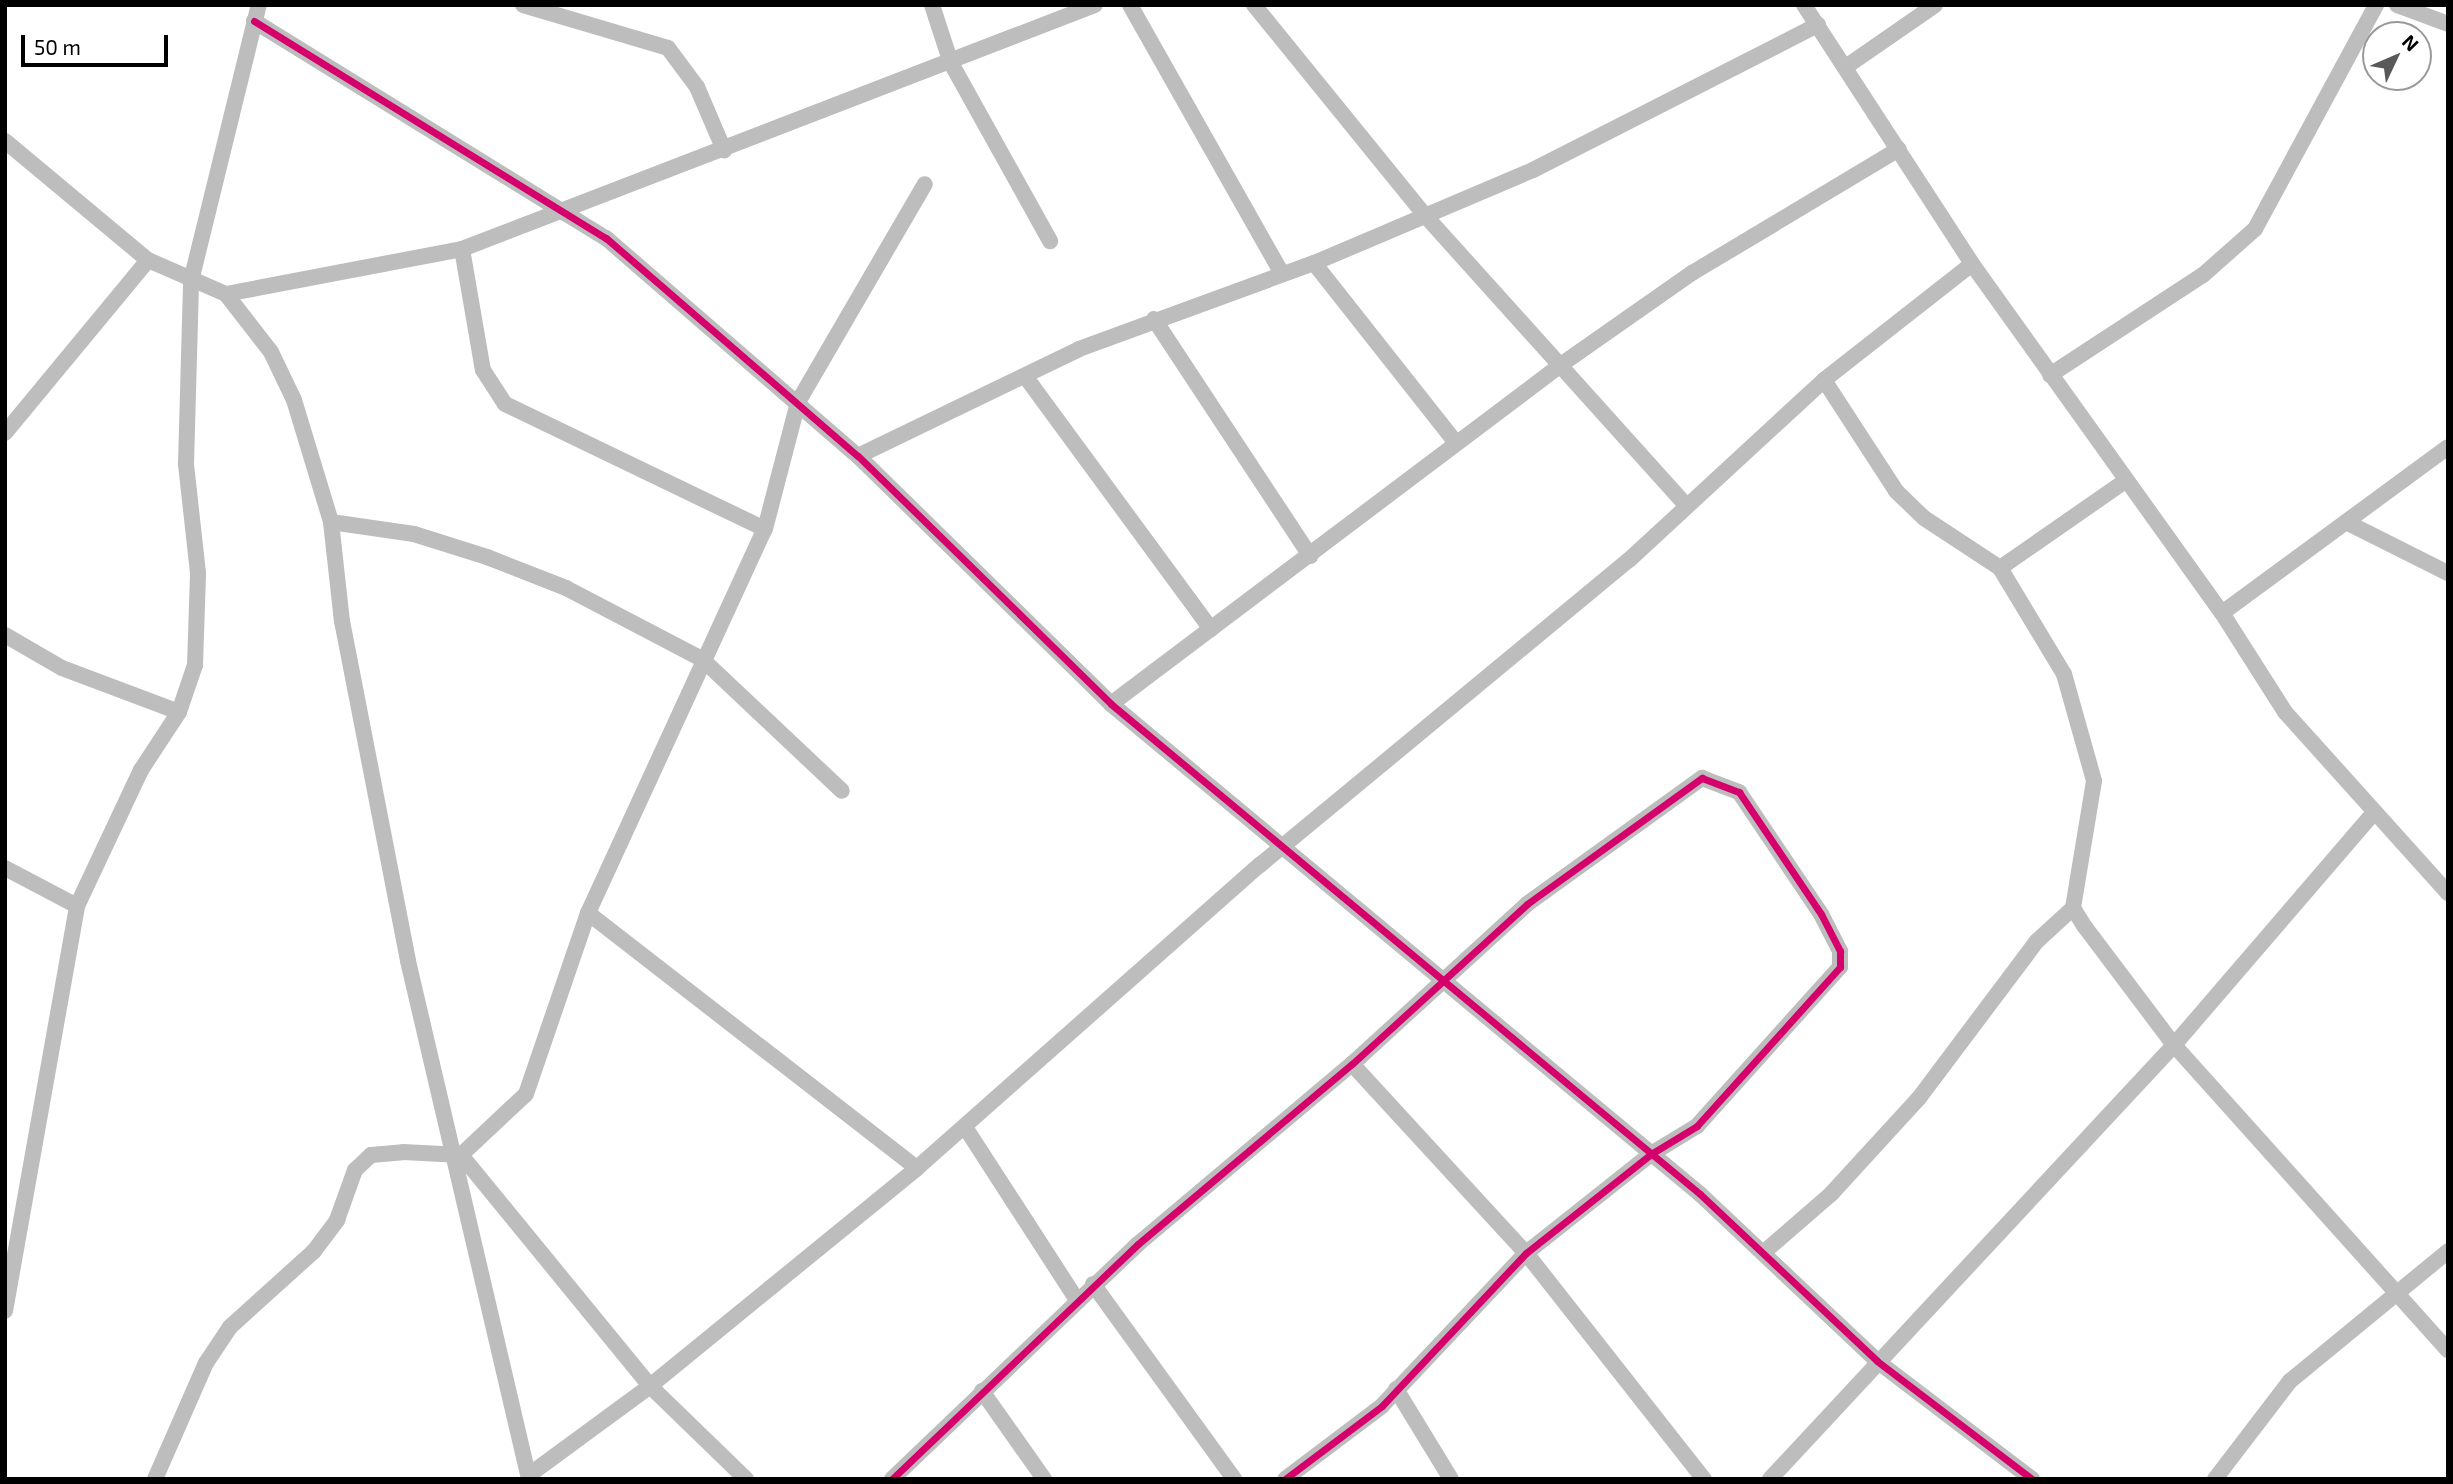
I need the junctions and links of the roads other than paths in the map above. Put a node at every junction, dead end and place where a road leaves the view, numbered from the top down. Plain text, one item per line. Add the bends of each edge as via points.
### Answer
1 (523, 5) edge
2 (932, 5) edge
3 (1095, 5) edge
4 (1130, 5) edge
5 (1254, 5) edge
6 (1804, 5) edge
7 (1936, 5) edge
8 (2376, 5) edge
9 (2398, 5) edge
10 (257, 13) edge
11 (1818, 24) junction
12 (2448, 24) edge
13 (951, 63) junction
14 (1847, 66) junction
15 (5, 141) edge
16 (1899, 149) junction
17 (724, 150) junction
18 (925, 184) dead end
19 (1422, 212) junction
20 (563, 214) junction
21 (1050, 241) dead end
22 (462, 249) junction
23 (148, 260) junction
24 (1314, 263) junction
25 (1972, 264) junction
26 (1281, 272) junction
27 (191, 281) junction
28 (226, 294) junction
29 (1154, 319) junction
30 (1562, 364) junction
31 (2050, 375) junction
32 (1025, 376) junction
33 (1824, 380) junction
34 (798, 402) junction
35 (6, 429) edge
36 (1456, 443) junction
37 (2448, 447) edge
38 (858, 457) junction
39 (2125, 481) junction
40 (1686, 505) junction
41 (331, 522) junction
42 (2346, 522) junction
43 (765, 529) junction
44 (1310, 556) junction
45 (2000, 568) junction
46 (2448, 573) edge
47 (2222, 613) junction
48 (1211, 629) junction
49 (5, 635) edge
50 (702, 659) junction
51 (1111, 704) junction
52 (178, 712) junction
53 (842, 791) dead end
54 (2373, 814) junction
55 (1282, 850) junction
56 (5, 868) edge
57 (2448, 893) edge
58 (77, 906) junction
59 (2073, 908) junction
60 (588, 913) junction
61 (1442, 982) junction
62 (2174, 1045) junction
63 (1352, 1064) junction
64 (965, 1127) junction
65 (455, 1154) junction
66 (1651, 1154) junction
67 (917, 1168) junction
68 (2448, 1251) edge
69 (1526, 1253) junction
70 (1763, 1253) junction
71 (1093, 1284) junction
72 (2393, 1292) junction
73 (1077, 1300) junction
74 (5, 1311) edge
75 (2448, 1349) edge
76 (1877, 1361) junction
77 (650, 1386) junction
78 (1395, 1389) junction
79 (982, 1391) junction
80 (529, 1477) edge
81 (155, 1479) edge
82 (746, 1479) edge
83 (892, 1479) edge
84 (1044, 1479) edge
85 (1234, 1479) edge
86 (1285, 1479) edge
87 (1451, 1479) edge
88 (1704, 1479) edge
89 (1770, 1479) edge
90 (2032, 1479) edge
91 (2216, 1479) edge

1 - 17 street via 668,48 685,65
2 - 13 street
3 - 13 street
4 - 26 street
5 - 19 street
6 - 11 street
7 - 14 street
8 - 31 street via 2255,229 2203,275
9 - 12 street
10 - 20 street
10 - 27 street
11 - 14 street
11 - 19 street via 1533,170
13 - 17 street
13 - 21 street
14 - 16 street
15 - 23 street
16 - 25 street
16 - 30 street via 1692,273
17 - 20 street
18 - 34 street
19 - 24 street
19 - 30 street
20 - 22 street
20 - 34 street via 606,238
22 - 28 street
22 - 43 street via 484,370 505,404
23 - 27 street
23 - 35 street
24 - 26 street
24 - 36 street
25 - 31 street
25 - 33 street
26 - 29 street
27 - 28 street
27 - 52 street via 186,464 198,620 195,665
28 - 41 street via 271,352 294,400
29 - 32 street
29 - 44 street
30 - 36 street
30 - 40 street
31 - 39 street
32 - 38 street
32 - 48 street
33 - 40 street
33 - 45 street via 1896,491 1924,518
34 - 38 street
34 - 43 street
36 - 44 street
37 - 42 street
38 - 51 street
39 - 45 street
39 - 47 street
40 - 55 street
41 - 50 street via 414,534 487,557 565,588
41 - 65 street via 342,621
42 - 46 street
42 - 47 street
43 - 50 street
44 - 48 street
45 - 59 street via 2064,674 2082,723 2094,781
47 - 54 street via 2285,712
48 - 51 street
49 - 52 street via 62,668
50 - 53 street
50 - 60 street
51 - 55 street
52 - 58 street via 141,770
54 - 57 street
54 - 62 street
55 - 61 street
55 - 64 street
56 - 58 street
58 - 74 street
59 - 62 street
59 - 70 street via 2037,941 1919,1098 1831,1194
60 - 65 street via 526,1094
60 - 67 street
61 - 63 street
61 - 66 street
61 - 66 street via 1527,904 1702,778 1740,792 1821,914 1840,951 1840,967 1722,1102
62 - 72 street
62 - 76 street
63 - 69 street
63 - 71 street
64 - 67 street
64 - 73 street
65 - 77 street
65 - 80 street
65 - 81 street via 371,1155 355,1170 337,1220 313,1251 230,1327 206,1363
66 - 69 street
66 - 70 street
67 - 77 street
68 - 72 street
69 - 78 street
69 - 88 street
70 - 76 street
71 - 73 street
71 - 85 street
72 - 75 street
72 - 91 street via 2290,1381
73 - 79 street
76 - 89 street
76 - 90 street
77 - 80 street
77 - 82 street
78 - 86 street
78 - 87 street
79 - 83 street
79 - 84 street

